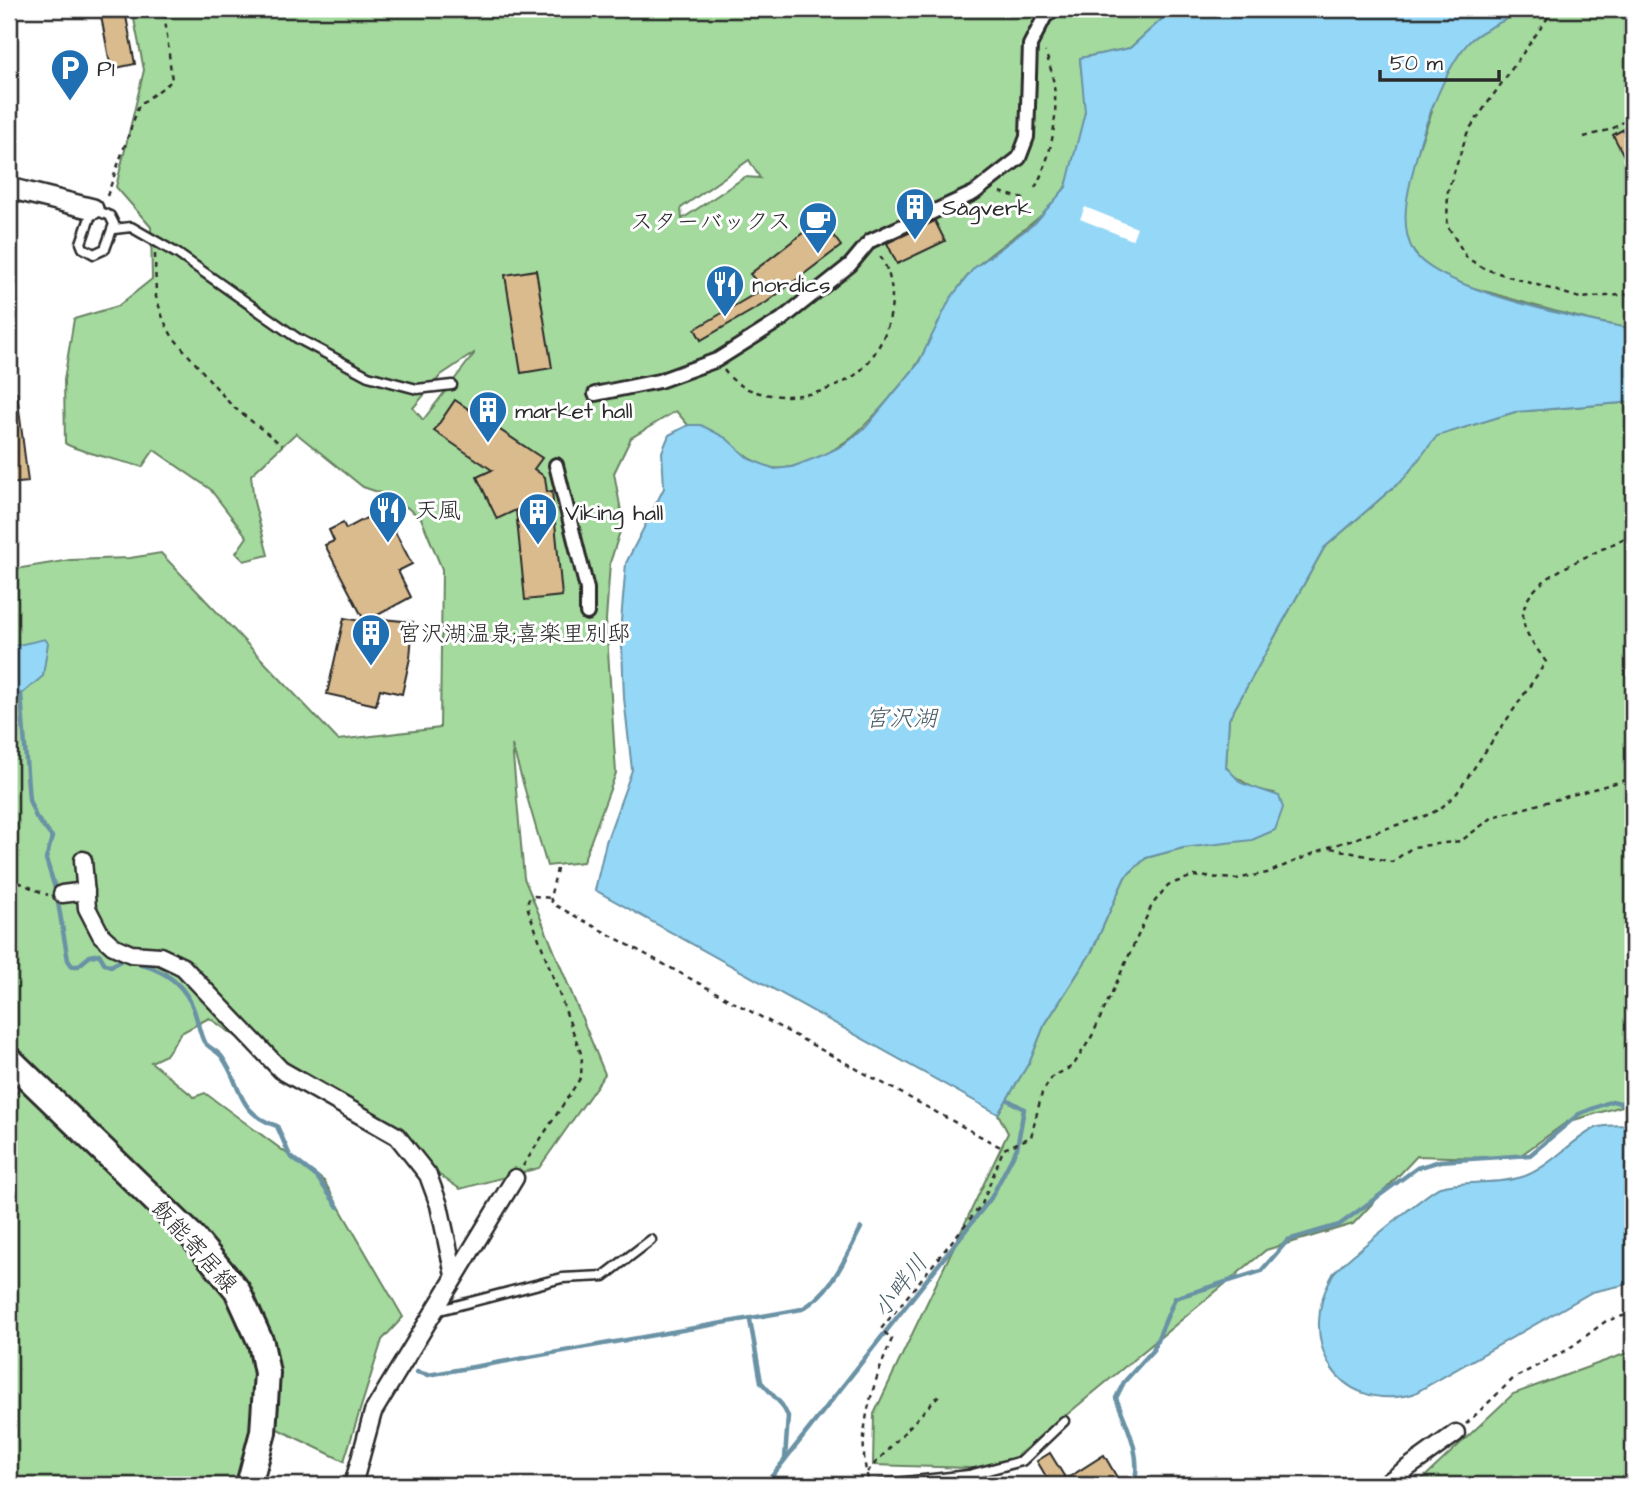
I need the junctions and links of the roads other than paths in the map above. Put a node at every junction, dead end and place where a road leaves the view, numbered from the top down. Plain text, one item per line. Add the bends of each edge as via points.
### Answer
1 (1056, 9) edge
2 (9, 188) edge
3 (97, 211) junction
4 (114, 229) junction
5 (452, 385) dead end
6 (595, 394) dead end
7 (556, 465) dead end
8 (587, 613) dead end
9 (83, 860) dead end
10 (86, 891) junction
11 (62, 894) road end
12 (9, 1059) edge
13 (515, 1178) road end
14 (651, 1240) dead end
15 (454, 1275) junction
16 (431, 1313) junction
17 (1064, 1421) dead end
18 (1456, 1433) road end
19 (249, 1485) edge
20 (353, 1485) edge
21 (878, 1485) edge
22 (1384, 1485) edge

1 - 6 street via 1036,30 1030,45 1027,137 1019,158 984,187 870,241 850,265 801,304 717,360 659,382
2 - 3 street
3 - 4 lane via 113,219
3 - 4 lane via 81,243 83,248 99,253
4 - 5 lane via 131,227 154,240 297,338 368,376 417,389
7 - 8 street via 587,589
9 - 10 street
10 - 11 street
10 - 15 street via 93,923 113,946 131,954 160,956 183,967 281,1070 397,1136 428,1175
12 - 19 main road, 飯能寄居線 via 192,1236 237,1290 261,1343 267,1373 263,1432
13 - 15 street
14 - 16 lane via 604,1276 562,1278
15 - 16 street
16 - 20 street via 373,1412
17 - 21 lane via 1022,1461 969,1475
18 - 22 street

